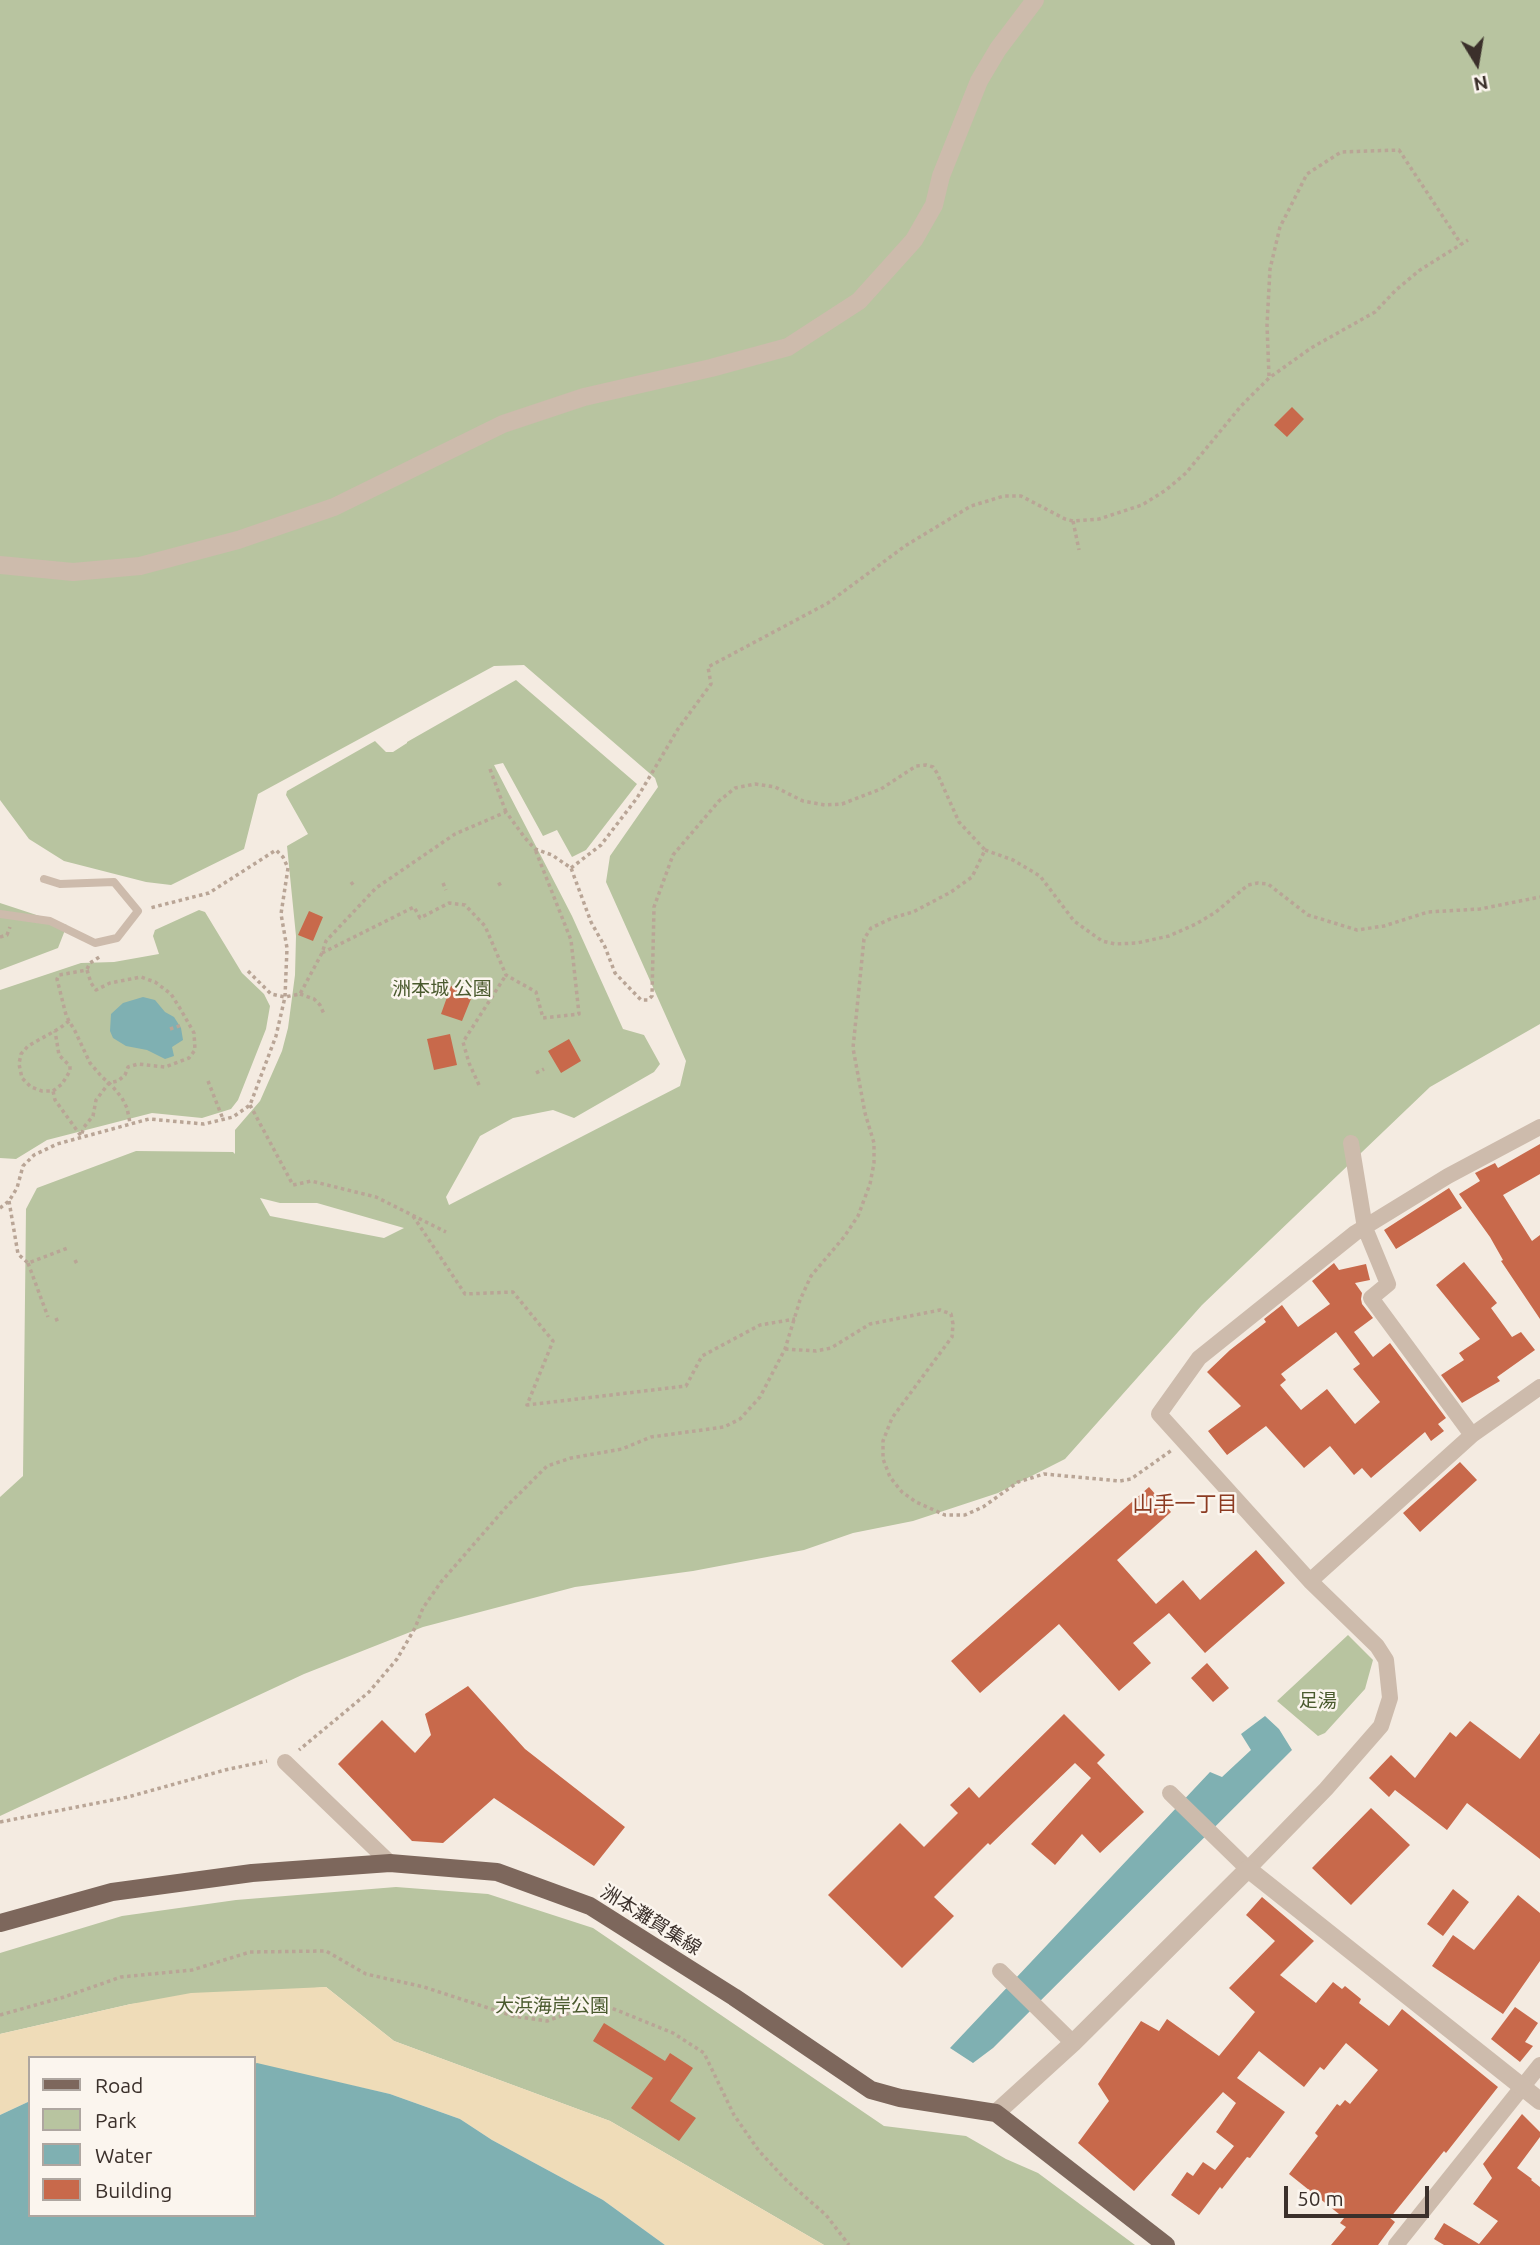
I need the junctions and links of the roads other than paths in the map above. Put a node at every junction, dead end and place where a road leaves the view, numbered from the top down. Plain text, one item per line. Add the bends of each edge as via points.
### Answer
1 (1035, 0) edge
2 (0, 565) edge
3 (44, 879) dead end
4 (0, 914) edge
5 (1540, 1127) edge
6 (1351, 1143) dead end
7 (1365, 1228) junction
8 (1540, 1387) edge
9 (1472, 1435) junction
10 (1310, 1581) junction
11 (285, 1762) road end
12 (1170, 1793) dead end
13 (390, 1863) junction
14 (1248, 1868) junction
15 (0, 1923) edge
16 (1000, 1971) dead end
17 (1073, 2043) junction
18 (1540, 2065) edge
19 (1522, 2087) junction
20 (1540, 2101) edge
21 (996, 2113) junction
22 (1166, 2245) edge
23 (1396, 2245) edge

1 - 2 street via 979,81 934,205 914,240 859,301 788,347 584,397 503,424 334,507 238,540 140,566 73,572
3 - 4 lane via 60,884 114,882 138,911 117,938 95,943 50,921
5 - 7 street via 1448,1176
6 - 7 street
7 - 9 street via 1388,1284 1371,1298
7 - 10 street via 1199,1358 1159,1414
8 - 9 street
9 - 10 street
10 - 14 street via 1377,1646 1386,1660 1390,1698 1381,1726
11 - 13 street
12 - 14 street
13 - 15 main road, 洲本灘賀集線 via 252,1873 112,1892
13 - 21 main road, 洲本灘賀集線 via 497,1872 590,1906 871,2090
14 - 17 street
14 - 19 street
16 - 17 street
17 - 21 street
18 - 19 street
19 - 20 street
19 - 23 street
21 - 22 main road, 洲本灘賀集線

